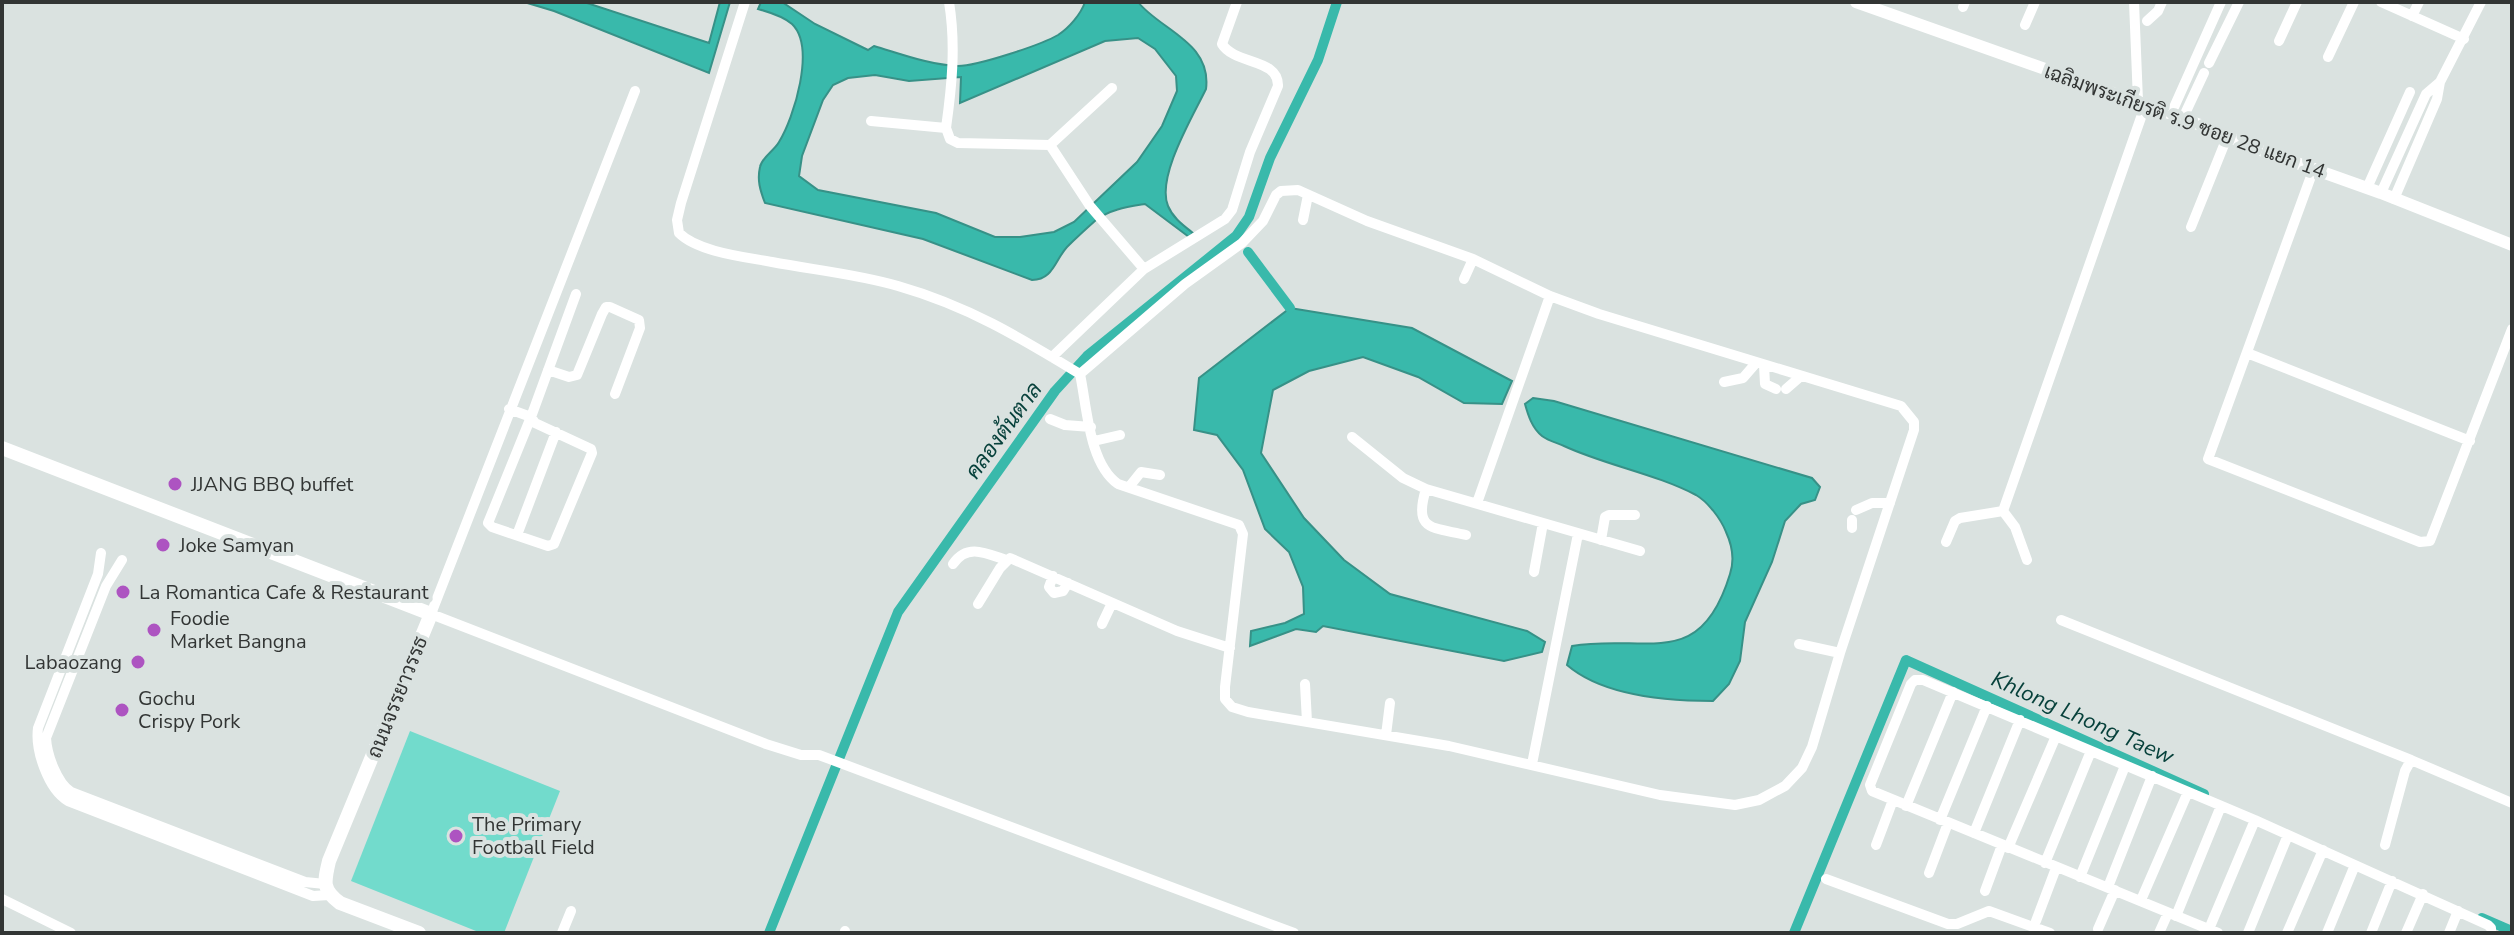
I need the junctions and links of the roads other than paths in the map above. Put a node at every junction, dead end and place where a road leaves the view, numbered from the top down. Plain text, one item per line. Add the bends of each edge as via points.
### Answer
1 (745, 2) edge
2 (949, 2) edge
3 (1237, 2) edge
4 (1856, 2) edge
5 (2035, 2) edge
6 (2134, 2) edge
7 (2162, 2) edge
8 (2221, 2) edge
9 (2239, 2) edge
10 (2297, 2) edge
11 (2354, 2) edge
12 (2381, 2) edge
13 (2419, 2) edge
14 (2481, 2) edge
15 (2412, 16) junction
16 (2147, 21) dead end
17 (2025, 25) dead end
18 (2464, 39) junction
19 (2279, 41) dead end
20 (2328, 57) dead end
21 (2440, 82) junction
22 (1112, 88) dead end
23 (635, 91) dead end
24 (2410, 92) dead end
25 (2142, 104) junction
26 (2177, 116) junction
27 (871, 121) dead end
28 (946, 128) junction
29 (2228, 135) junction
30 (1050, 145) junction
31 (2314, 168) junction
32 (2367, 188) junction
33 (2381, 193) junction
34 (1308, 195) junction
35 (2394, 199) junction
36 (1303, 220) dead end
37 (2191, 227) dead end
38 (2512, 245) edge
39 (1473, 259) junction
40 (1144, 269) junction
41 (1464, 279) dead end
42 (576, 294) dead end
43 (1550, 296) junction
44 (2512, 329) edge
45 (2247, 353) junction
46 (1055, 359) junction
47 (1760, 364) junction
48 (548, 370) junction
49 (1077, 372) junction
50 (1801, 376) junction
51 (1724, 382) dead end
52 (615, 394) dead end
53 (508, 413) junction
54 (1050, 419) dead end
55 (531, 421) junction
56 (1091, 427) junction
57 (556, 432) junction
58 (1120, 435) dead end
59 (1352, 437) dead end
60 (1094, 441) junction
61 (2470, 441) junction
62 (2, 448) edge
63 (1160, 475) dead end
64 (1129, 487) junction
65 (1426, 489) junction
66 (1477, 503) junction
67 (1890, 503) junction
68 (2003, 511) junction
69 (1635, 515) dead end
70 (1853, 519) dead end
71 (1543, 523) junction
72 (1578, 534) junction
73 (517, 535) junction
74 (1466, 535) dead end
75 (1601, 540) junction
76 (1946, 542) dead end
77 (1640, 551) dead end
78 (101, 553) dead end
79 (122, 560) dead end
80 (1006, 560) junction
81 (2027, 560) dead end
82 (953, 564) dead end
83 (1534, 572) dead end
84 (1112, 603) junction
85 (978, 604) dead end
86 (431, 614) junction
87 (2061, 620) dead end
88 (1102, 624) dead end
89 (1799, 644) dead end
90 (1230, 648) junction
91 (1840, 653) junction
92 (1305, 684) dead end
93 (1953, 692) junction
94 (1390, 703) dead end
95 (1987, 706) junction
96 (49, 714) junction
97 (2020, 720) junction
98 (1307, 722) junction
99 (1386, 735) junction
100 (2056, 736) junction
101 (2091, 751) junction
102 (2411, 760) junction
103 (1532, 764) junction
104 (2125, 766) junction
105 (2152, 776) junction
106 (2188, 792) junction
107 (1893, 800) junction
108 (2512, 803) edge
109 (1906, 806) junction
110 (2221, 806) junction
111 (2255, 820) junction
112 (1944, 821) junction
113 (1974, 833) junction
114 (2288, 835) junction
115 (1876, 845) dead end
116 (2385, 845) dead end
117 (2005, 847) junction
118 (2323, 850) junction
119 (2045, 863) junction
120 (2355, 865) junction
121 (2056, 868) junction
122 (1929, 873) dead end
123 (2080, 877) junction
124 (1826, 879) dead end
125 (2392, 881) junction
126 (2112, 888) junction
127 (327, 889) junction
128 (1985, 891) dead end
129 (2423, 894) junction
130 (2, 899) edge
131 (2141, 900) junction
132 (571, 911) dead end
133 (2458, 911) junction
134 (2172, 914) junction
135 (2036, 921) dead end
136 (2098, 929) dead end
137 (2213, 931) edge
138 (71, 933) edge
139 (419, 933) edge
140 (562, 933) edge
141 (1294, 933) edge
142 (2050, 933) edge
143 (2159, 933) edge
144 (2248, 933) edge
145 (2287, 933) edge
146 (2327, 933) edge
147 (2371, 933) edge
148 (2406, 933) edge
149 (2449, 933) edge
150 (2491, 933) edge

1 - 46 street via 681,203 679,233 693,244 866,278 932,297 1006,328
2 - 28 street via 955,50
3 - 40 street via 1222,44 1228,53 1274,70 1278,86 1232,210
4 - 25 street, เฉลิมพระเกียรติ ร.9 ซอย 28 แยก 14
5 - 17 street
6 - 25 street
7 - 16 street
8 - 26 street
9 - 26 street
10 - 19 street
11 - 20 street
12 - 15 street
13 - 15 street
14 - 18 street
15 - 18 street
18 - 21 street
21 - 33 street via 2426,94
21 - 35 street
22 - 30 street
23 - 53 street
24 - 32 street
25 - 26 street, เฉลิมพระเกียรติ ร.9 ซอย 28 แยก 14
25 - 68 street
26 - 29 street, เฉลิมพระเกียรติ ร.9 ซอย 28 แยก 14
27 - 28 street
28 - 30 street via 958,143
29 - 31 street, เฉลิมพระเกียรติ ร.9 ซอย 28 แยก 14
29 - 37 street
30 - 40 street via 1090,206
31 - 32 street, เฉลิมพระเกียรติ ร.9 ซอย 28 แยก 14
31 - 45 street
32 - 33 street, เฉลิมพระเกียรติ ร.9 ซอย 28 แยก 14
33 - 35 street, เฉลิมพระเกียรติ ร.9 ซอย 28 แยก 14
34 - 36 street
34 - 39 street
34 - 49 street via 1281,191 1242,243
35 - 38 street, เฉลิมพระเกียรติ ร.9 ซอย 28 แยก 14
39 - 41 street
39 - 43 street
40 - 46 street
42 - 48 street
43 - 47 street
43 - 66 street
44 - 61 street
45 - 61 street
45 - 61 street via 2208,459 2426,543 2434,537
46 - 49 street
47 - 50 street
47 - 50 street via 1765,384 1781,389
47 - 51 street via 1743,378
48 - 52 street via 577,375 602,314 610,307 639,320 640,328
48 - 55 street
49 - 56 street
50 - 67 street via 1908,412 1914,430
53 - 55 street
53 - 86 street
54 - 56 street
55 - 57 street
55 - 73 street via 488,520 492,527
56 - 60 street
57 - 73 street
57 - 73 street via 589,446 592,453 554,544
58 - 60 street
59 - 65 street via 1403,478
60 - 64 street via 1109,477
62 - 86 main road, ถนนจรรยาวรรธ
63 - 64 street via 1141,472
64 - 90 street via 1239,525 1244,543
65 - 66 street
65 - 74 street via 1420,507 1424,521
66 - 71 street
67 - 70 street via 1872,503
67 - 91 street
68 - 76 street via 1960,518
68 - 81 street
69 - 75 street via 1605,517
71 - 72 street
71 - 83 street
72 - 75 street
72 - 103 street
75 - 77 street
78 - 96 street
79 - 96 street
80 - 82 street via 973,550
80 - 84 street
80 - 85 street
84 - 88 street
84 - 90 street
86 - 127 main road, ถนนจรรยาวรรธ via 329,861
86 - 141 street via 766,744 819,755
87 - 102 street
89 - 91 street
90 - 98 street via 1225,699 1232,707
91 - 103 street via 1802,768 1785,786 1759,800 1735,805 1687,799
92 - 98 street
93 - 95 street
93 - 107 street via 1923,680 1911,684 1870,785
93 - 109 street
94 - 99 street
95 - 97 street
95 - 112 street
96 - 127 street via 38,728 37,747 61,797 313,896 323,898
97 - 100 street
97 - 113 street
98 - 99 street
99 - 103 street
100 - 101 street
100 - 117 street
101 - 104 street
101 - 119 street
102 - 108 street
102 - 116 street
104 - 105 street
104 - 123 street
105 - 106 street
105 - 126 street
106 - 110 street
106 - 131 street
107 - 109 street
107 - 115 street
109 - 112 street
110 - 111 street
110 - 134 street
111 - 114 street
111 - 137 street
112 - 113 street
112 - 122 street
113 - 117 street
114 - 118 street
114 - 144 street
117 - 119 street
117 - 128 street
118 - 120 street
118 - 145 street
119 - 121 street
120 - 125 street
120 - 146 street
121 - 123 street
121 - 135 street
123 - 126 street
124 - 142 street via 1948,924 1989,911
125 - 129 street
125 - 147 street
126 - 131 street
126 - 136 street
127 - 139 main road via 340,903
129 - 133 street
129 - 148 street
130 - 138 street
131 - 134 street
132 - 140 street
133 - 149 street
133 - 150 street via 2488,925
134 - 137 street
134 - 143 street

